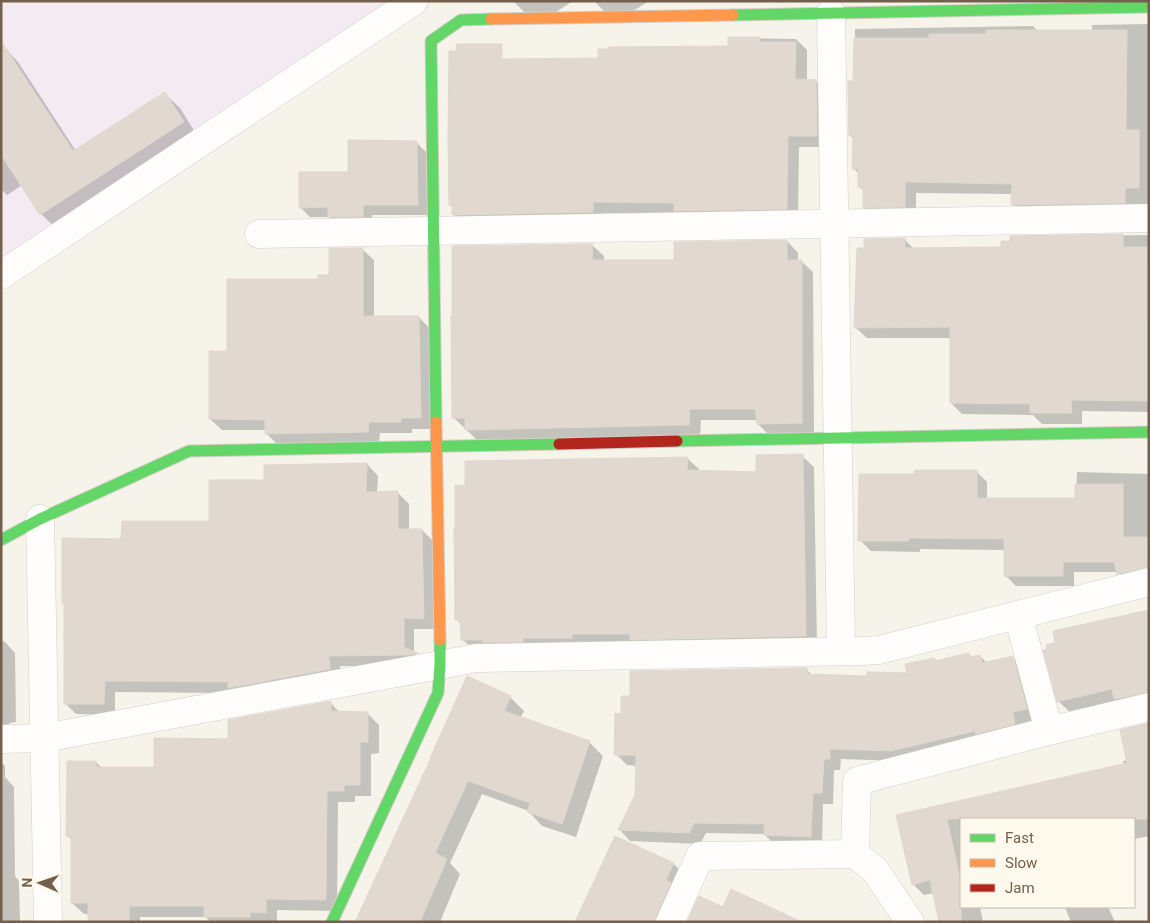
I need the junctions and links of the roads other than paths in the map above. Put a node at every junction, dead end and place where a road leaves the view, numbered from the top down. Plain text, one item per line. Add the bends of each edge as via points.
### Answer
1 (414, 1) edge
2 (1149, 7) edge
3 (830, 13) junction
4 (1149, 218) edge
5 (834, 224) junction
6 (434, 231) junction
7 (259, 234) dead end
8 (1, 275) edge
9 (1149, 432) edge
10 (837, 439) junction
11 (437, 446) junction
12 (40, 519) junction
13 (1, 540) edge
14 (1149, 582) edge
15 (1018, 615) junction
16 (841, 651) junction
17 (440, 665) junction
18 (1149, 706) edge
19 (1049, 731) junction
20 (44, 738) junction
21 (1, 739) edge
22 (856, 854) junction
23 (48, 922) edge
24 (332, 922) edge
25 (670, 922) edge
26 (910, 922) edge

1 - 8 street
2 - 3 street
3 - 5 street
3 - 6 street via 461,20 431,41
4 - 5 street
5 - 6 street
5 - 10 street
6 - 7 street
6 - 11 street
9 - 10 street
10 - 11 street
10 - 16 street
11 - 12 street via 189,451
11 - 17 street
12 - 13 street
12 - 20 street
14 - 15 street
15 - 16 street via 879,650
15 - 19 street
16 - 17 street via 476,658
17 - 20 street
17 - 24 street via 438,693
18 - 19 street
19 - 22 street via 857,781
20 - 21 street
20 - 23 street
22 - 25 street via 700,856
22 - 26 street via 875,870

